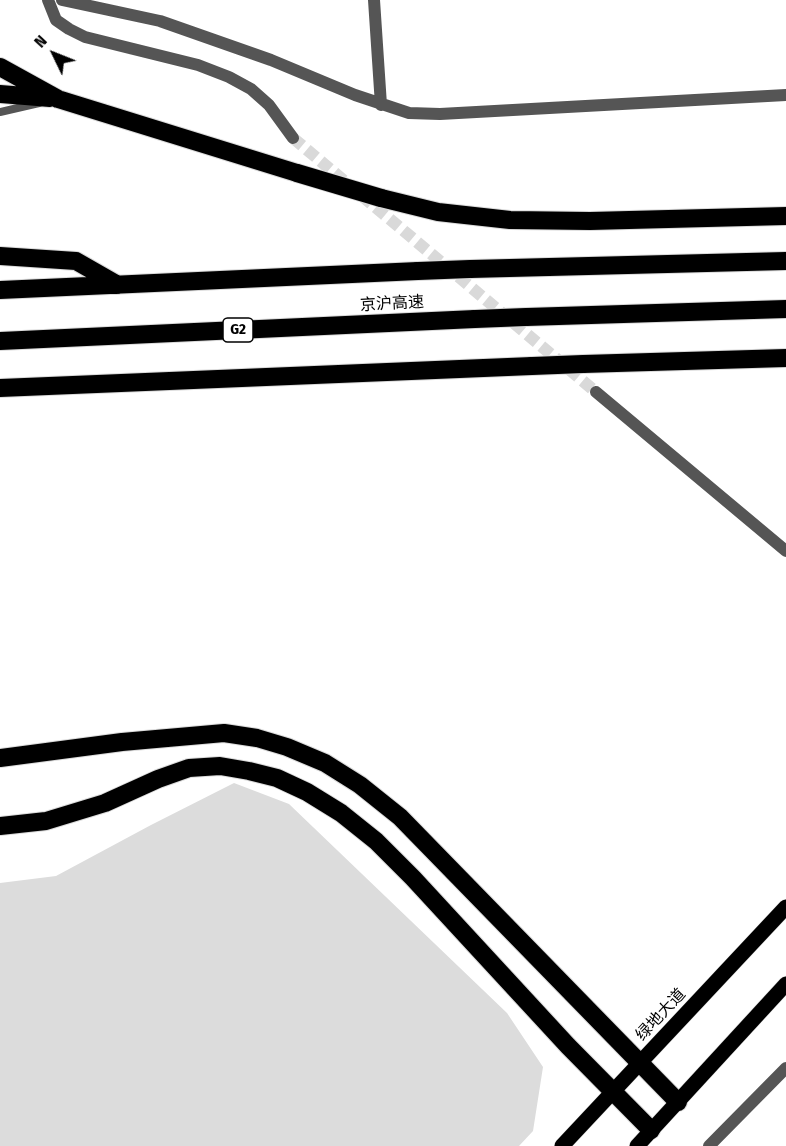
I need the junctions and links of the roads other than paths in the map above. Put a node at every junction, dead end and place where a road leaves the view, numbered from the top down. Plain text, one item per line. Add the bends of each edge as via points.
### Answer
1 (48, 0) edge
2 (62, 0) edge
3 (374, 0) edge
4 (0, 67) edge
5 (0, 94) edge
6 (786, 95) edge
7 (58, 99) junction
8 (381, 105) junction
9 (0, 112) edge
10 (293, 138) tunnel mouth
11 (786, 216) edge
12 (0, 256) edge
13 (786, 261) edge
14 (117, 285) junction
15 (0, 290) edge
16 (786, 309) edge
17 (0, 341) edge
18 (786, 358) edge
19 (1, 388) edge
20 (596, 392) tunnel mouth
21 (786, 551) edge
22 (0, 758) edge
23 (0, 826) edge
24 (786, 907) edge
25 (786, 984) edge
26 (640, 1063) junction
27 (786, 1068) edge
28 (612, 1091) junction
29 (678, 1102) junction
30 (651, 1130) junction
31 (562, 1146) edge
32 (636, 1146) edge
33 (710, 1146) edge

1 - 10 street via 56,20 69,30 198,65 251,89 269,105
2 - 8 street via 160,21
3 - 8 street
4 - 7 highway
5 - 7 highway
6 - 8 street via 440,114
7 - 9 lane
7 - 11 highway, bridge via 438,212 510,220 590,221
12 - 14 highway via 76,261
13 - 14 highway, 京沪高速, bridge via 470,269
14 - 15 highway, 京沪高速
16 - 17 highway, 京沪高速 / G2, bridge
18 - 19 highway, bridge
20 - 21 street
22 - 26 highway via 224,733 257,738 325,763 400,817
23 - 28 highway via 46,821 105,803 189,768 220,766 277,778 308,792 376,841
24 - 26 main road, 绿地大道
25 - 29 main road
26 - 28 main road, 绿地大道
26 - 29 highway
27 - 33 street
28 - 30 highway
28 - 31 main road, 绿地大道
29 - 30 main road
30 - 32 main road

